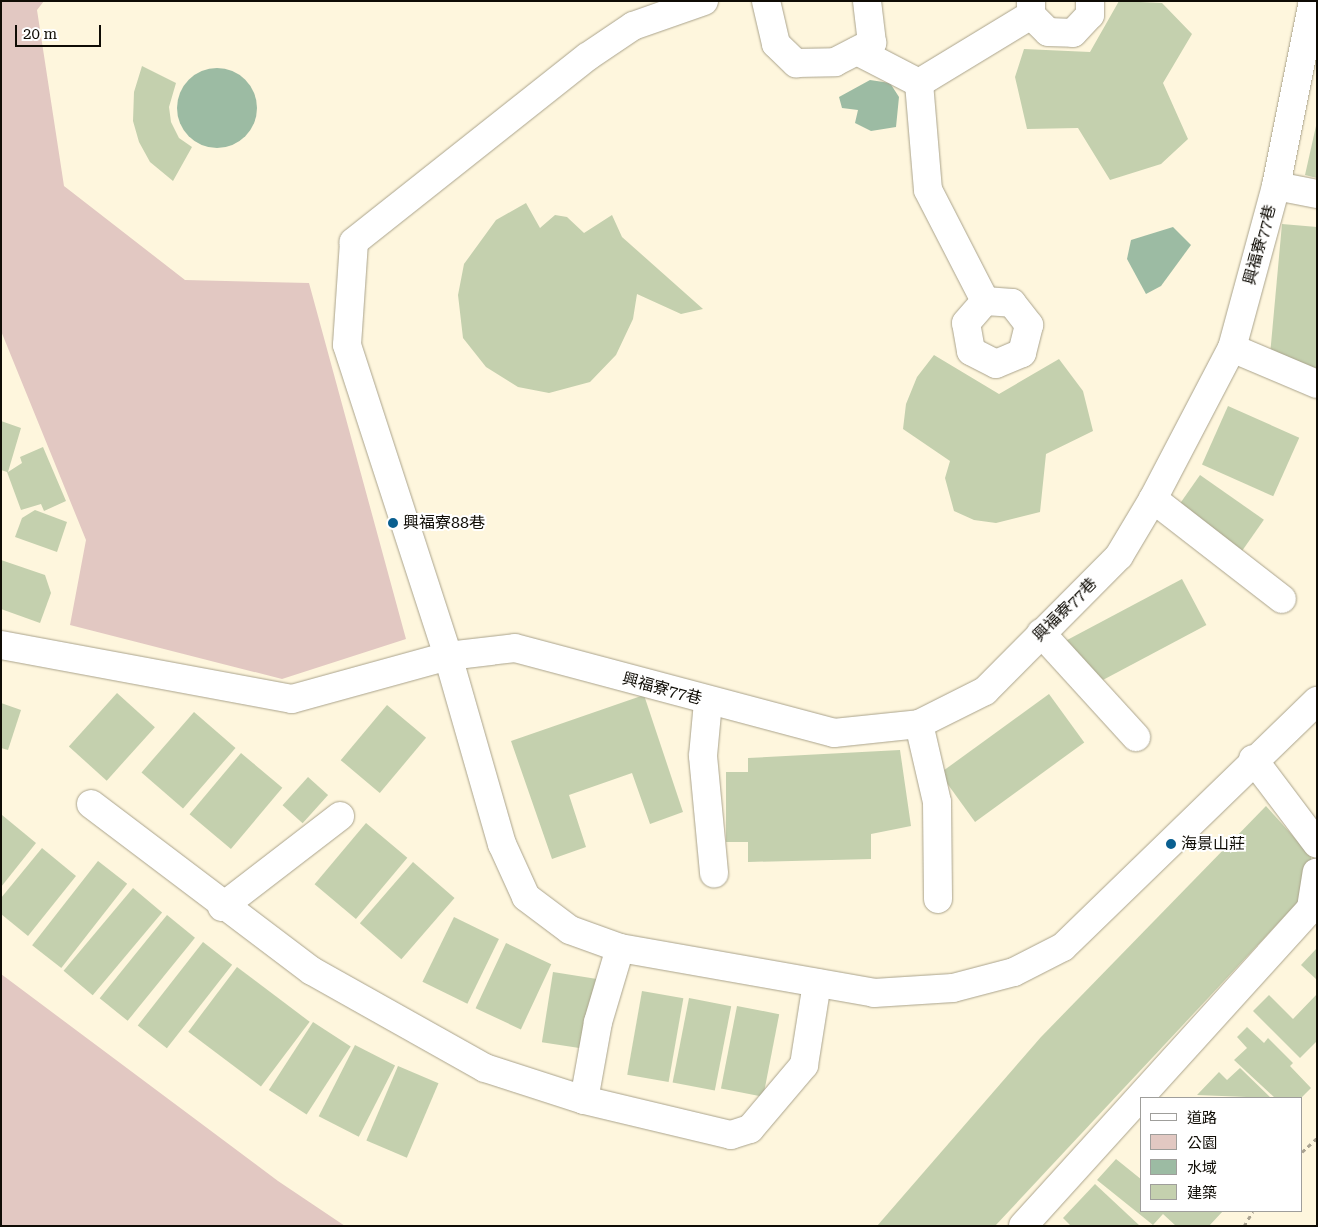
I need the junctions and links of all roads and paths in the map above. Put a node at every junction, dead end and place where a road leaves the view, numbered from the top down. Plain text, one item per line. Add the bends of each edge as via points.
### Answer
1 (704, 1) edge
2 (766, 1) edge
3 (867, 1) edge
4 (1090, 1) edge
5 (1314, 3) edge
6 (1031, 8) edge
7 (857, 51) junction
8 (919, 83) junction
9 (1276, 186) junction
10 (1317, 194) edge
11 (984, 302) dead end
12 (1232, 348) junction
13 (1317, 384) edge
14 (1153, 498) junction
15 (1282, 599) dead end
16 (1041, 634) junction
17 (1, 645) edge
18 (448, 656) junction
19 (1317, 701) edge
20 (708, 702) junction
21 (919, 724) junction
22 (1136, 737) dead end
23 (1253, 759) junction
24 (91, 804) dead end
25 (340, 816) dead end
26 (1317, 844) edge
27 (1317, 872) edge
28 (714, 873) dead end
29 (938, 899) dead end
30 (222, 908) junction
31 (620, 948) junction
32 (817, 983) junction
33 (1145, 1097) edge
34 (584, 1100) junction
35 (1140, 1103) edge
36 (1317, 1138) edge
37 (1303, 1151) edge
38 (1252, 1212) edge
39 (1036, 1221) edge
40 (1244, 1226) edge

1 - 18 street via 633,26 586,57 354,242 347,345
2 - 7 street via 776,44 796,63 835,62
3 - 7 street via 872,43
4 - 6 street via 1090,15 1073,33 1048,32
5 - 9 street, 興福寮77巷
6 - 8 street
7 - 8 street
8 - 11 street via 928,190
9 - 10 street
9 - 12 street, 興福寮77巷
12 - 13 street
12 - 14 street, 興福寮77巷
14 - 15 street
14 - 16 street, 興福寮77巷 via 1120,556
16 - 21 street, 興福寮77巷 via 985,691
16 - 22 street
17 - 18 street via 292,699
18 - 20 street, 興福寮77巷 via 515,648
18 - 31 street via 502,844 526,897 570,930
19 - 23 street
20 - 21 street, 興福寮77巷 via 834,733
20 - 28 street via 703,756
21 - 29 street via 937,802
23 - 26 street
23 - 32 street via 1063,947 1014,972 953,988 874,993
24 - 30 street
25 - 30 street
27 - 33 street via 1311,908
30 - 34 street via 312,971 485,1068
31 - 32 street
31 - 34 street via 598,1022
32 - 34 street via 804,1065 750,1129 731,1135
35 - 39 street
36 - 37 path
38 - 40 path

